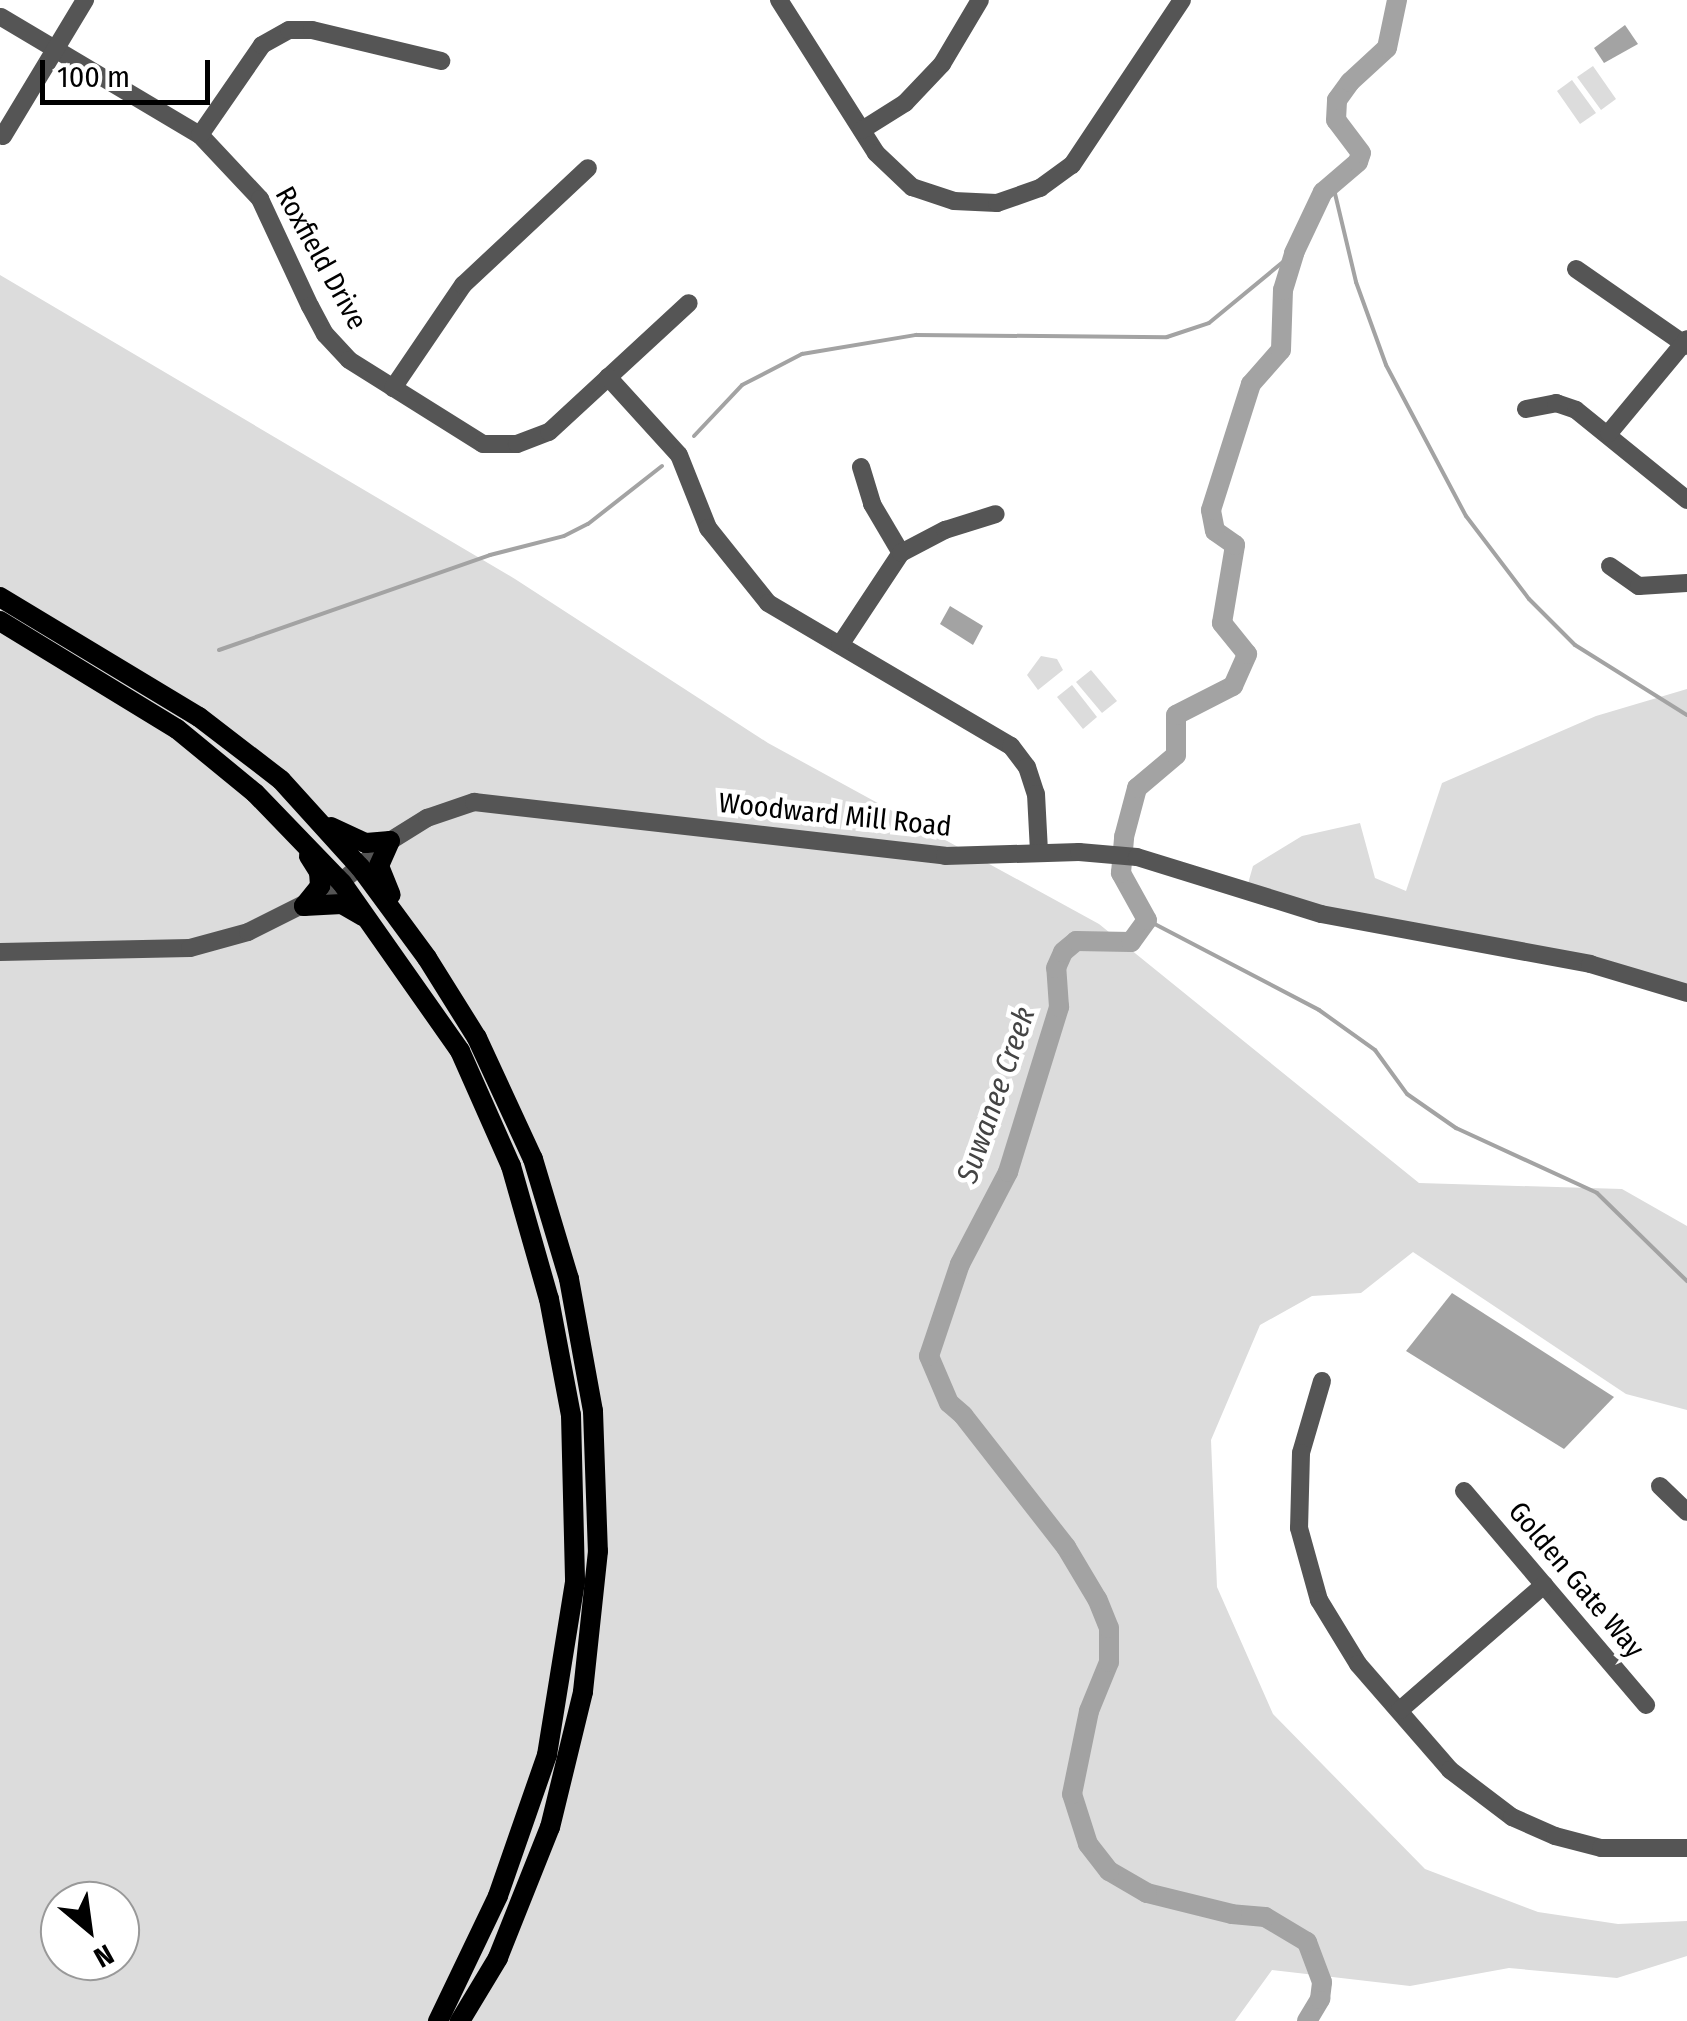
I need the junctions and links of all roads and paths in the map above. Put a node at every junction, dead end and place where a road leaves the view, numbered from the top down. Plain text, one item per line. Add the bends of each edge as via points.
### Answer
1 (85, 0) edge
2 (779, 0) edge
3 (980, 0) edge
4 (1182, 0) edge
5 (0, 17) edge
6 (56, 50) junction
7 (441, 61) dead end
8 (862, 130) junction
9 (200, 135) junction
10 (3, 136) dead end
11 (588, 168) dead end
12 (1576, 269) dead end
13 (689, 303) dead end
14 (1686, 343) edge
15 (608, 376) junction
16 (393, 388) junction
17 (1526, 409) dead end
18 (1609, 433) junction
19 (861, 467) dead end
20 (1687, 500) edge
21 (996, 514) dead end
22 (901, 553) junction
23 (1610, 566) dead end
24 (1687, 583) edge
25 (0, 597) edge
26 (0, 621) edge
27 (840, 646) junction
28 (312, 815) junction
29 (298, 837) junction
30 (390, 840) junction
31 (1039, 852) junction
32 (360, 867) junction
33 (342, 883) junction
34 (304, 906) junction
35 (371, 922) junction
36 (0, 952) edge
37 (427, 958) junction
38 (1687, 993) edge
39 (1322, 1381) dead end
40 (1660, 1486) dead end
41 (1464, 1492) dead end
42 (1687, 1512) edge
43 (1544, 1585) junction
44 (1646, 1705) dead end
45 (1400, 1710) junction
46 (1687, 1848) edge
47 (438, 2021) edge
48 (460, 2021) edge

1 - 6 street
2 - 8 street
3 - 8 street via 942,64 905,103
4 - 8 street via 1072,166 1040,188 997,203 954,201 912,187
5 - 6 street, Roxfield Drive
6 - 9 street, Roxfield Drive
6 - 10 street
7 - 9 street via 289,30 262,45
9 - 16 street, Roxfield Drive via 260,199 325,334 349,360
11 - 16 street via 462,285
12 - 14 street
13 - 15 street, Roxfield Drive
14 - 18 street
15 - 16 street, Roxfield Drive via 549,432 518,444 483,444
15 - 27 street via 679,456 708,528 737,569 768,603
17 - 18 street via 1556,403
18 - 20 street
19 - 22 street via 872,504
21 - 22 street
22 - 27 street
23 - 24 street via 1639,586
25 - 28 main road via 199,718 280,780
26 - 29 main road via 177,730
27 - 31 street via 1011,746 1036,794
28 - 30 main road via 345,837
28 - 32 main road
29 - 33 main road
29 - 34 main road via 320,882
30 - 31 street, Woodward Mill Road via 474,802 944,856
30 - 32 street, Woodward Mill Road
30 - 37 main road via 379,866 383,881
31 - 38 street, Woodward Mill Road via 1137,857 1321,914 1590,964
32 - 33 street, Woodward Mill Road
32 - 37 main road
33 - 34 street, Woodward Mill Road
33 - 35 main road
34 - 35 main road via 342,904
34 - 36 street, Woodward Mill Road via 248,932 190,948
35 - 47 main road via 460,1052 512,1166 549,1300 571,1415 575,1582 547,1754 498,1896
37 - 48 main road via 477,1038 533,1159 569,1279 593,1411 598,1551 583,1692 550,1827 498,1958
39 - 45 street via 1298,1471 1302,1546 1336,1633
40 - 42 street
41 - 43 street, Golden Gate Way
43 - 44 street, Golden Gate Way
43 - 45 street
45 - 46 street via 1463,1782 1523,1823 1601,1848

